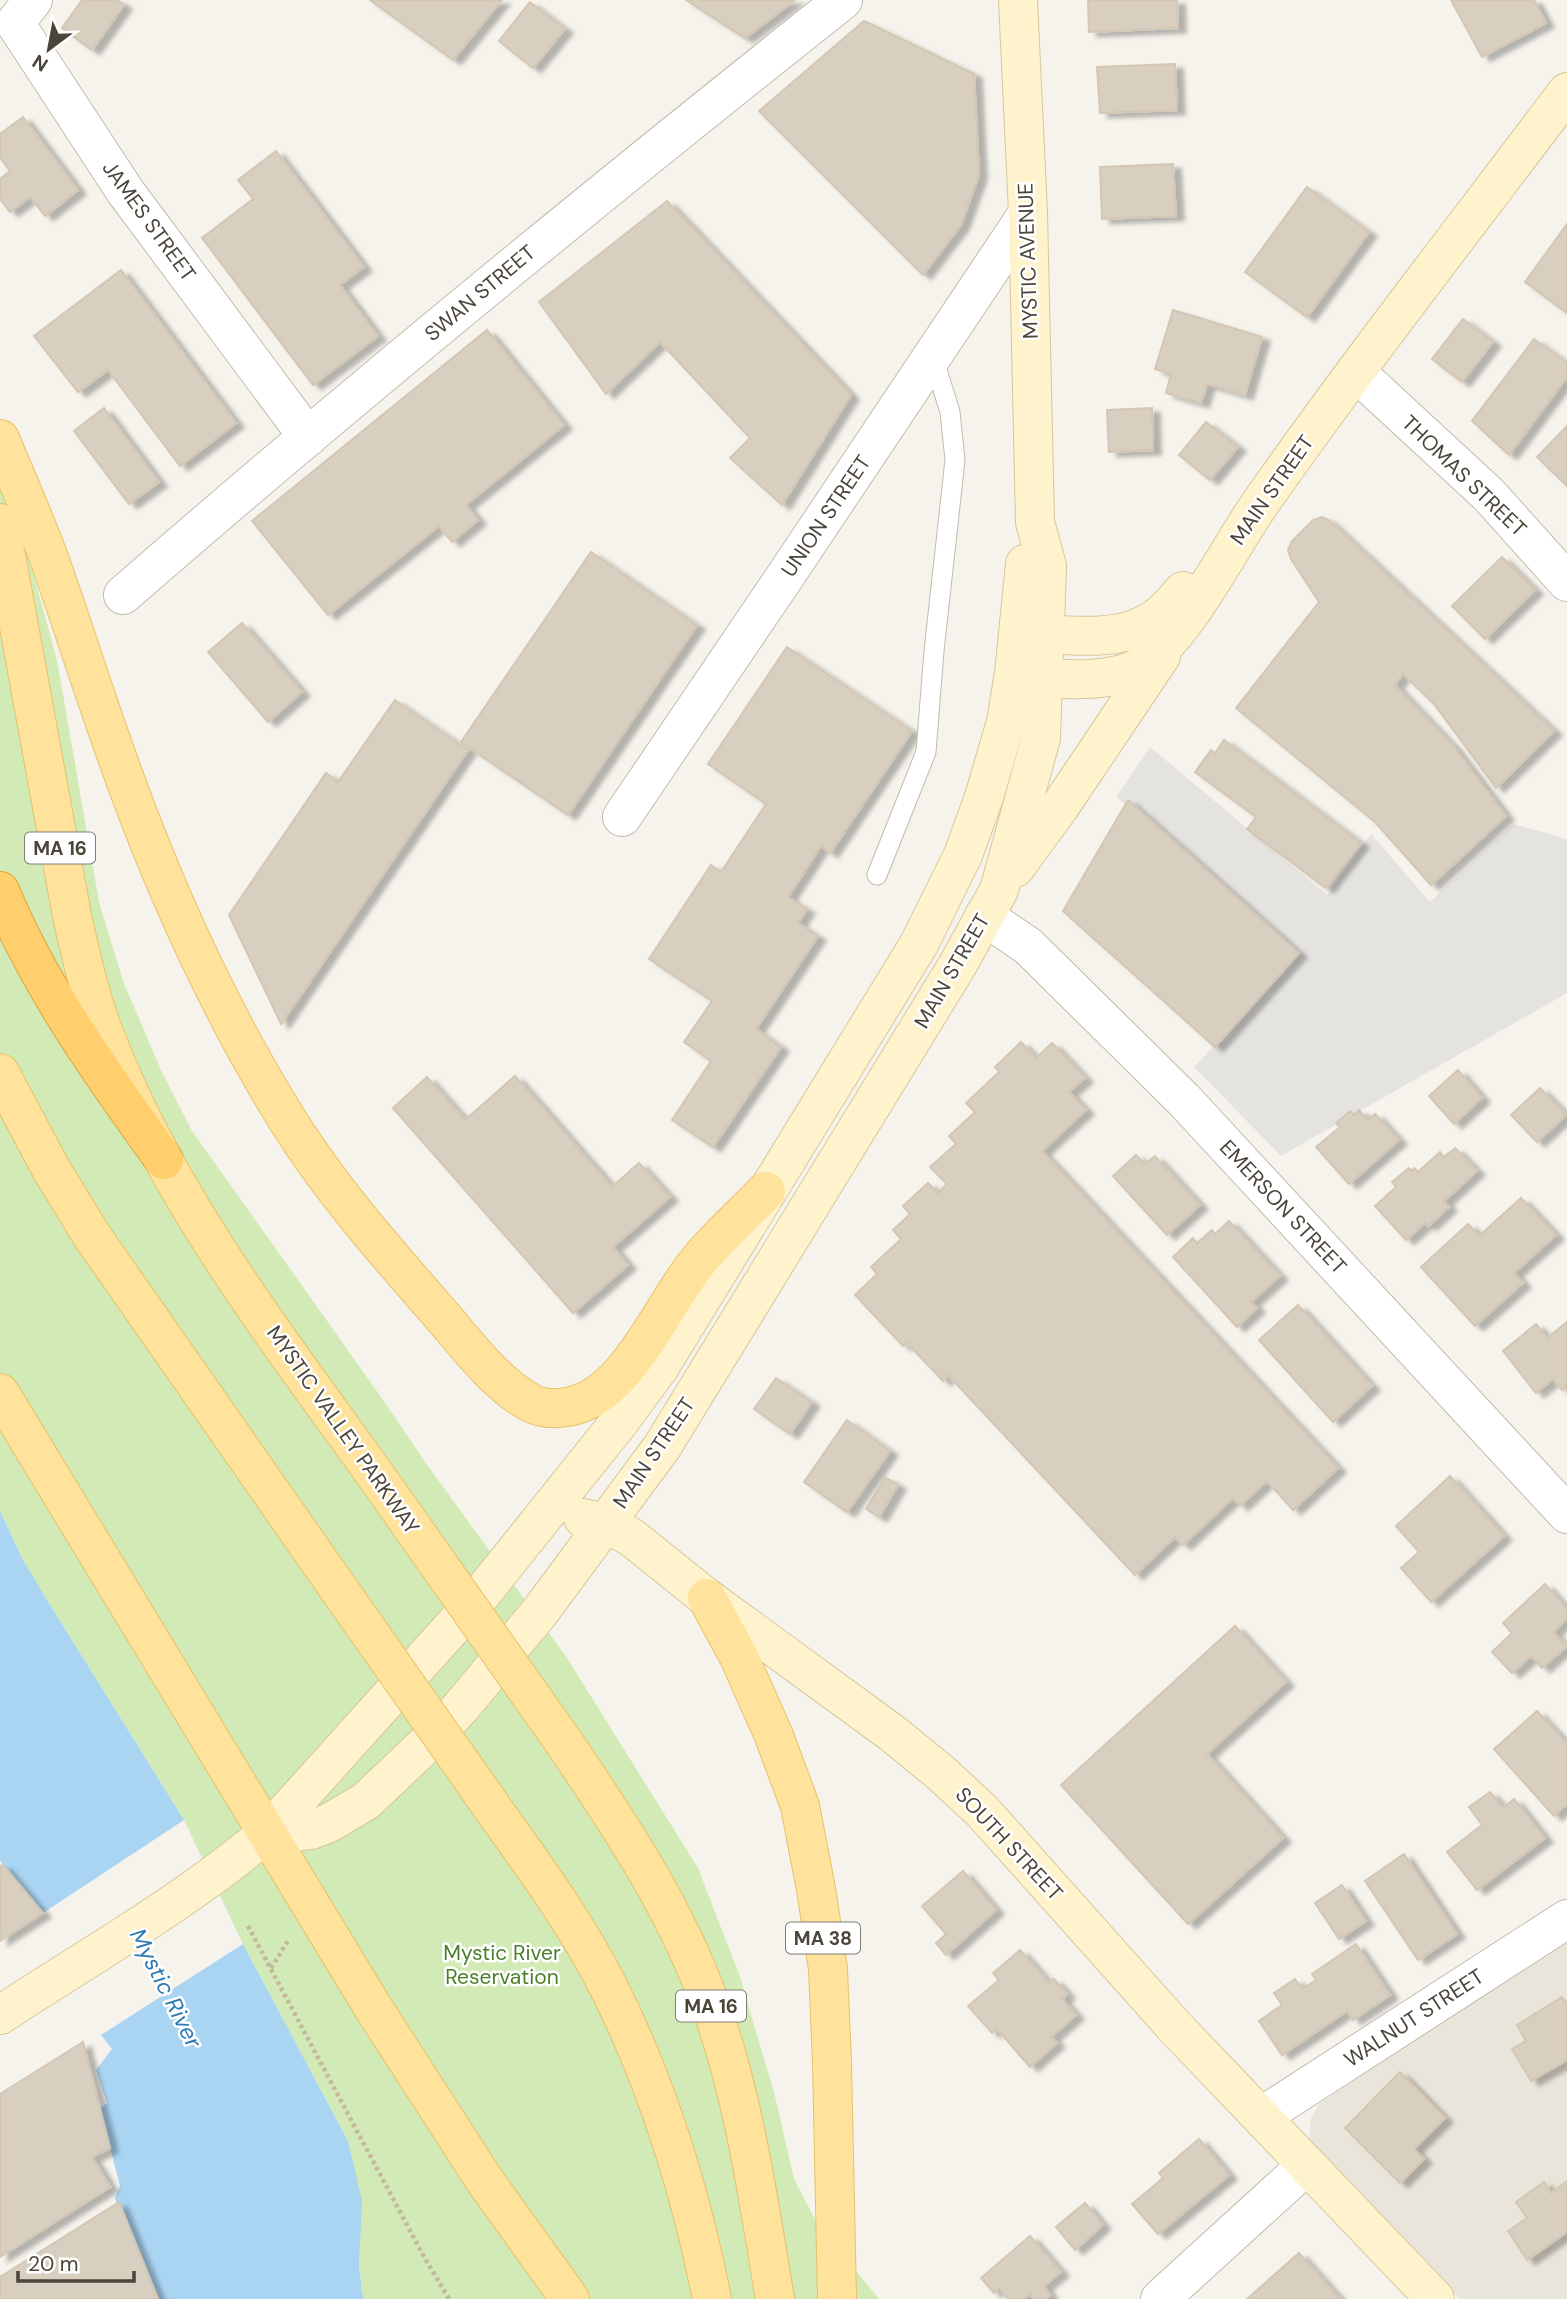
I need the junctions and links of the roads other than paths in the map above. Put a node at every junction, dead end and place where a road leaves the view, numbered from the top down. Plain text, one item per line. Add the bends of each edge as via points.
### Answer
1 (33, 0) edge
2 (844, 0) edge
3 (1018, 0) edge
4 (1567, 92) edge
5 (1027, 213) junction
6 (932, 356) junction
7 (1357, 373) junction
8 (308, 437) junction
9 (0, 439) edge
10 (1259, 506) junction
11 (0, 523) edge
12 (1567, 582) edge
13 (123, 595) dead end
14 (1182, 623) junction
15 (1032, 632) junction
16 (1029, 676) junction
17 (622, 817) dead end
18 (877, 875) dead end
19 (0, 891) edge
20 (992, 903) junction
21 (0, 1073) edge
22 (164, 1160) junction
23 (766, 1191) junction
24 (0, 1393) edge
25 (1567, 1514) edge
26 (607, 1524) junction
27 (512, 1557) junction
28 (707, 1598) junction
29 (268, 1832) junction
30 (1567, 1919) edge
31 (21, 1998) edge
32 (1262, 2116) junction
33 (1307, 2165) junction
34 (570, 2299) edge
35 (712, 2299) edge
36 (775, 2299) edge
37 (837, 2299) edge
38 (1160, 2299) edge
39 (1435, 2299) edge

1 - 8 street, JAMES STREET via 15,23 125,191
2 - 8 street, SWAN STREET via 611,184
3 - 5 main road, MYSTIC AVENUE
4 - 7 main road, MAIN STREET
5 - 6 street, UNION STREET
5 - 15 main road, MYSTIC AVENUE via 1035,522 1027,547
6 - 17 street, UNION STREET
6 - 18 lane via 950,412 955,460 926,752
7 - 10 main road, MAIN STREET
7 - 12 street, THOMAS STREET via 1489,495
8 - 13 street, SWAN STREET
9 - 23 main road via 49,557 156,859 200,959 254,1062 325,1176 502,1381 546,1408 580,1404 600,1393 628,1365 701,1258
10 - 14 main road, MAIN STREET
10 - 15 main road via 1171,606 1144,625 1109,634
11 - 22 main road, MYSTIC VALLEY PARKWAY / MA 16 via 83,964 114,1058
14 - 16 main road, MAIN STREET via 1154,655 1125,673
14 - 20 main road
15 - 16 main road, MYSTIC AVENUE
16 - 20 main road, MAIN STREET via 1044,717 1038,755
16 - 23 main road, MAIN STREET via 975,822 919,944
19 - 22 highway via 64,1016
20 - 25 street, EMERSON STREET via 1028,946 1184,1100
20 - 26 main road, MAIN STREET via 668,1437
21 - 35 main road, bridge via 92,1236 574,1926 622,2017 676,2153
22 - 36 main road, MYSTIC VALLEY PARKWAY / MA 16, bridge via 232,1272 565,1744 659,1890 709,2000 729,2063
23 - 27 main road, MAIN STREET via 659,1368
24 - 29 main road
26 - 27 main road, SOUTH STREET via 584,1518 557,1525
26 - 28 main road, SOUTH STREET via 631,1537
26 - 29 main road, MAIN STREET via 461,1707 386,1784 329,1824 296,1832
27 - 29 main road, MAIN STREET
28 - 32 main road, SOUTH STREET via 892,1733 982,1811 1174,2026
28 - 37 main road, MA 38 via 779,1748 800,1806 816,1889 828,1969
29 - 31 main road, MAIN STREET via 212,1878
29 - 34 main road via 451,2130
30 - 32 street, WALNUT STREET
32 - 33 main road, SOUTH STREET
33 - 38 street
33 - 39 main road, SOUTH STREET

